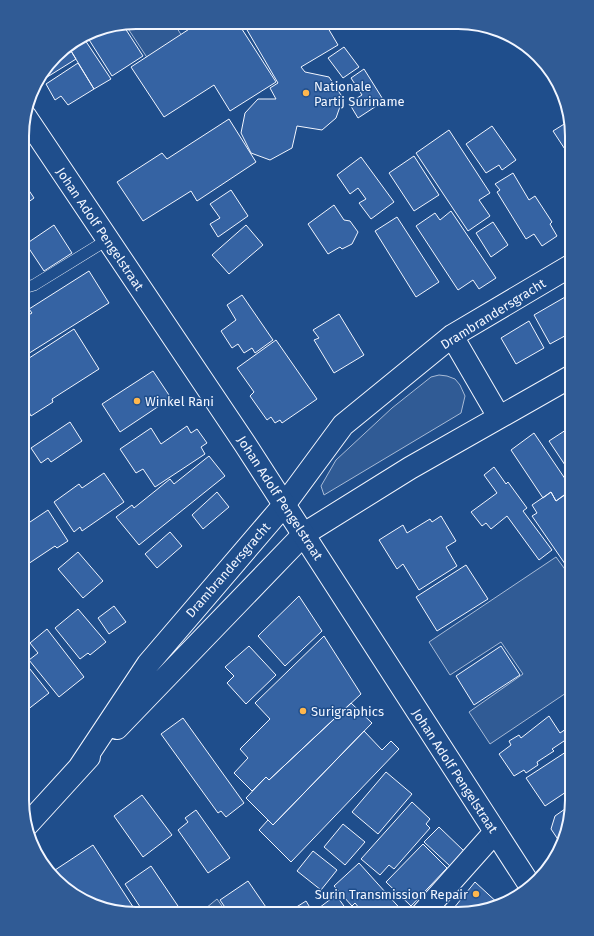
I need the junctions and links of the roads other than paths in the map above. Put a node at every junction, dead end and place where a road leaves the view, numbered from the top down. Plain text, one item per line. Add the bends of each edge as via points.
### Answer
1 (30, 125) edge
2 (107, 240) junction
3 (565, 269) edge
4 (29, 286) edge
5 (452, 336) junction
6 (565, 380) edge
7 (499, 417) junction
8 (284, 505) junction
9 (304, 534) junction
10 (79, 768) junction
11 (31, 821) edge
12 (495, 832) junction
13 (527, 881) edge
14 (428, 907) edge

1 - 2 street, Johan Adolf Pengelstraat
2 - 4 lane
2 - 8 street, Johan Adolf Pengelstraat
3 - 5 street, Drambrandersgracht
5 - 7 street
5 - 8 street, Drambrandersgracht via 343,425
6 - 7 street, Drambrandersgracht
7 - 9 street, Drambrandersgracht via 410,468
8 - 9 street, Johan Adolf Pengelstraat
8 - 10 street, Drambrandersgracht via 148,664
9 - 10 street, Drambrandersgracht
9 - 12 street, Johan Adolf Pengelstraat
10 - 11 street, Drambrandersgracht
12 - 13 street, Johan Adolf Pengelstraat
12 - 14 street

